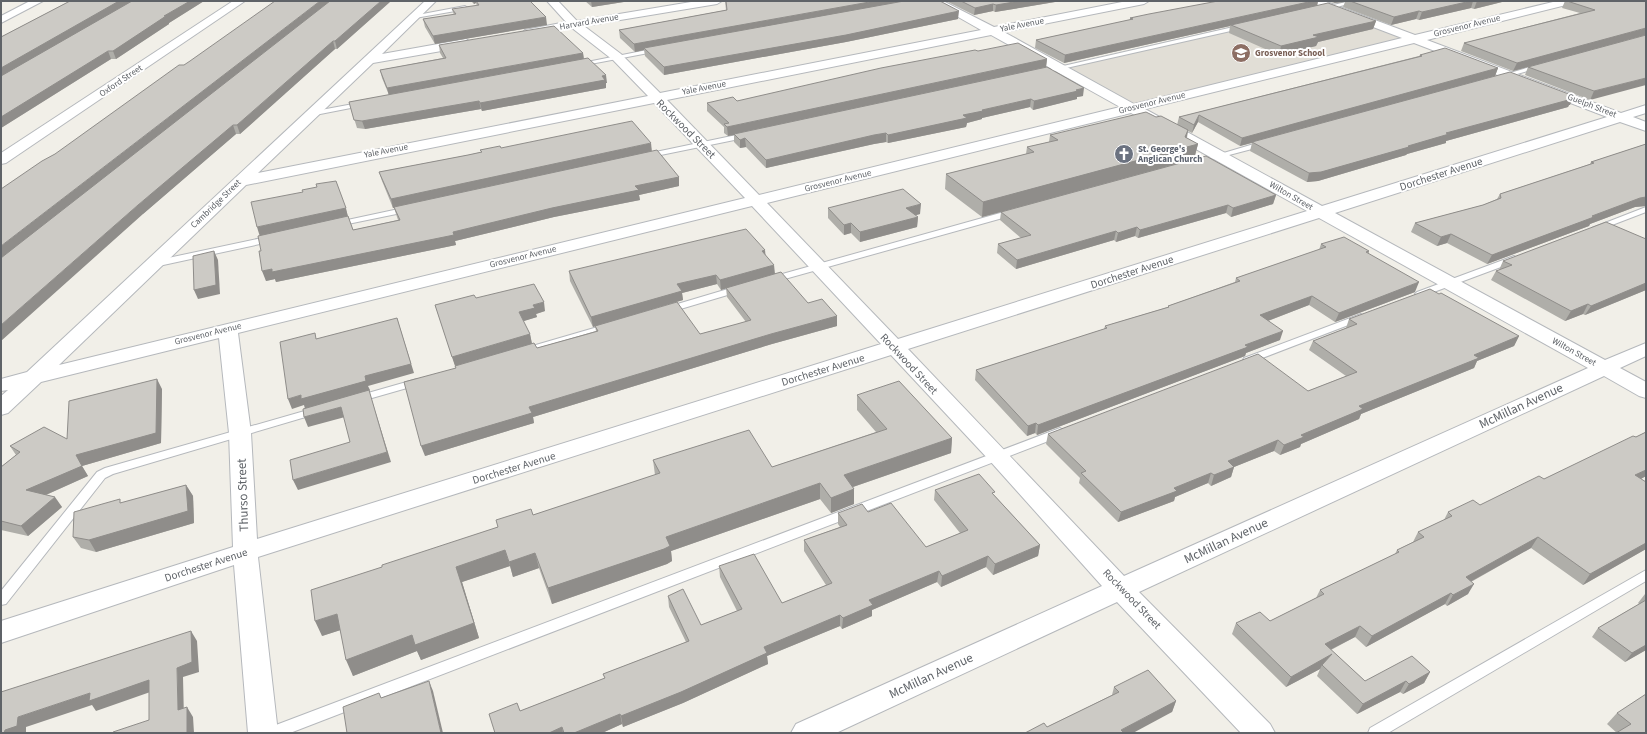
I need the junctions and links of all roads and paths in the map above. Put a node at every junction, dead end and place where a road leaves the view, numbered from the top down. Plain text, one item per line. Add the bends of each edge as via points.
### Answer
1 (38, 1) edge
2 (240, 1) edge
3 (431, 1) edge
4 (552, 1) edge
5 (717, 1) edge
6 (930, 1) edge
7 (1144, 1) edge
8 (1358, 1) edge
9 (1570, 1) edge
10 (1321, 6) edge
11 (470, 7) edge
12 (415, 16) junction
13 (1, 20) edge
14 (575, 25) junction
15 (1250, 25) edge
16 (993, 31) junction
17 (517, 35) edge
18 (1414, 39) junction
19 (480, 41) edge
20 (663, 49) edge
21 (617, 58) junction
22 (367, 60) junction
23 (1547, 65) edge
24 (570, 66) edge
25 (1059, 68) junction
26 (1044, 71) edge
27 (1508, 75) junction
28 (1491, 80) edge
29 (656, 97) junction
30 (373, 102) edge
31 (1132, 108) junction
32 (1646, 109) edge
33 (310, 114) junction
34 (1620, 117) junction
35 (1646, 127) edge
36 (756, 133) edge
37 (1277, 140) edge
38 (702, 144) junction
39 (640, 158) edge
40 (1213, 158) junction
41 (1, 160) edge
42 (241, 181) junction
43 (756, 201) junction
44 (416, 207) edge
45 (1646, 209) edge
46 (1023, 210) edge
47 (1320, 213) junction
48 (332, 225) edge
49 (1588, 231) edge
50 (278, 237) edge
51 (1522, 256) edge
52 (154, 264) junction
53 (819, 266) junction
54 (761, 283) edge
55 (1449, 283) junction
56 (746, 287) edge
57 (1412, 297) edge
58 (662, 311) edge
59 (1368, 314) edge
60 (616, 325) edge
61 (228, 329) junction
62 (76, 338) junction
63 (894, 348) junction
64 (1646, 349) edge
65 (516, 353) edge
66 (105, 360) junction
67 (1235, 365) edge
68 (1604, 368) junction
69 (33, 378) junction
70 (424, 380) edge
71 (1, 386) edge
72 (1646, 391) edge
73 (347, 402) edge
74 (1, 408) edge
75 (324, 408) edge
76 (1072, 428) edge
77 (240, 433) junction
78 (998, 456) junction
79 (245, 552) junction
80 (1646, 575) edge
81 (1120, 589) junction
82 (1, 600) edge
83 (1, 632) edge
84 (263, 733) edge
85 (273, 733) edge
86 (806, 733) edge
87 (1260, 733) edge
88 (1375, 733) edge

1 - 13 street
2 - 41 street, Oxford Street
3 - 12 street, Cambridge Street
4 - 14 street, Rockwood Street
5 - 14 street, Harvard Avenue
6 - 16 street, Wilton Street
7 - 16 street, Yale Avenue
8 - 10 lane
9 - 18 street, Grosvenor Avenue
10 - 18 street, Guelph Street
11 - 12 lane
12 - 22 street, Cambridge Street
14 - 17 street, Harvard Avenue
14 - 21 street, Rockwood Street
15 - 25 lane
16 - 25 street, Wilton Street
16 - 29 street, Yale Avenue
18 - 27 street, Guelph Street
18 - 31 street, Grosvenor Avenue
19 - 22 street
20 - 21 lane
21 - 24 lane
21 - 29 street, Rockwood Street
22 - 33 street, Cambridge Street
23 - 27 lane
25 - 26 lane
25 - 31 street, Wilton Street
27 - 28 lane
27 - 34 street, Guelph Street
29 - 38 street, Rockwood Street
29 - 42 street, Yale Avenue
30 - 33 lane
31 - 40 street, Wilton Street
31 - 43 street, Grosvenor Avenue
32 - 34 street, Dorchester Avenue
33 - 42 street, Cambridge Street
34 - 35 street, Guelph Street
34 - 47 street, Dorchester Avenue
36 - 38 lane
37 - 40 lane
38 - 39 lane
38 - 43 street, Rockwood Street
40 - 47 street, Wilton Street
42 - 52 street, Cambridge Street
43 - 53 street, Rockwood Street
43 - 61 street, Grosvenor Avenue
44 - 48 lane
45 - 49 lane
46 - 53 lane
47 - 55 street, Wilton Street
47 - 63 street, Dorchester Avenue
50 - 52 lane
51 - 55 lane
52 - 62 street, Cambridge Street
53 - 54 lane
53 - 63 street, Rockwood Street
55 - 57 lane
55 - 68 street, Wilton Street
56 - 58 lane
59 - 67 lane
60 - 65 lane
61 - 66 street, Grosvenor Avenue
61 - 77 street, Thurso Street
62 - 66 street
62 - 69 street, Cambridge Street
63 - 78 street, Rockwood Street
63 - 79 street, Dorchester Avenue
64 - 68 street, McMillan Avenue
66 - 69 street, Grosvenor Avenue
68 - 72 street, Wilton Street
68 - 81 street, McMillan Avenue
69 - 71 street, Grosvenor Avenue
69 - 74 street, Cambridge Street
70 - 73 lane
75 - 77 lane
76 - 78 lane
77 - 79 street, Thurso Street
77 - 82 lane via 109,470 101,475
78 - 81 street, Rockwood Street
78 - 85 lane
79 - 83 street, Dorchester Avenue
79 - 84 street, Thurso Street
80 - 88 lane
81 - 86 street, McMillan Avenue
81 - 87 street, Rockwood Street

